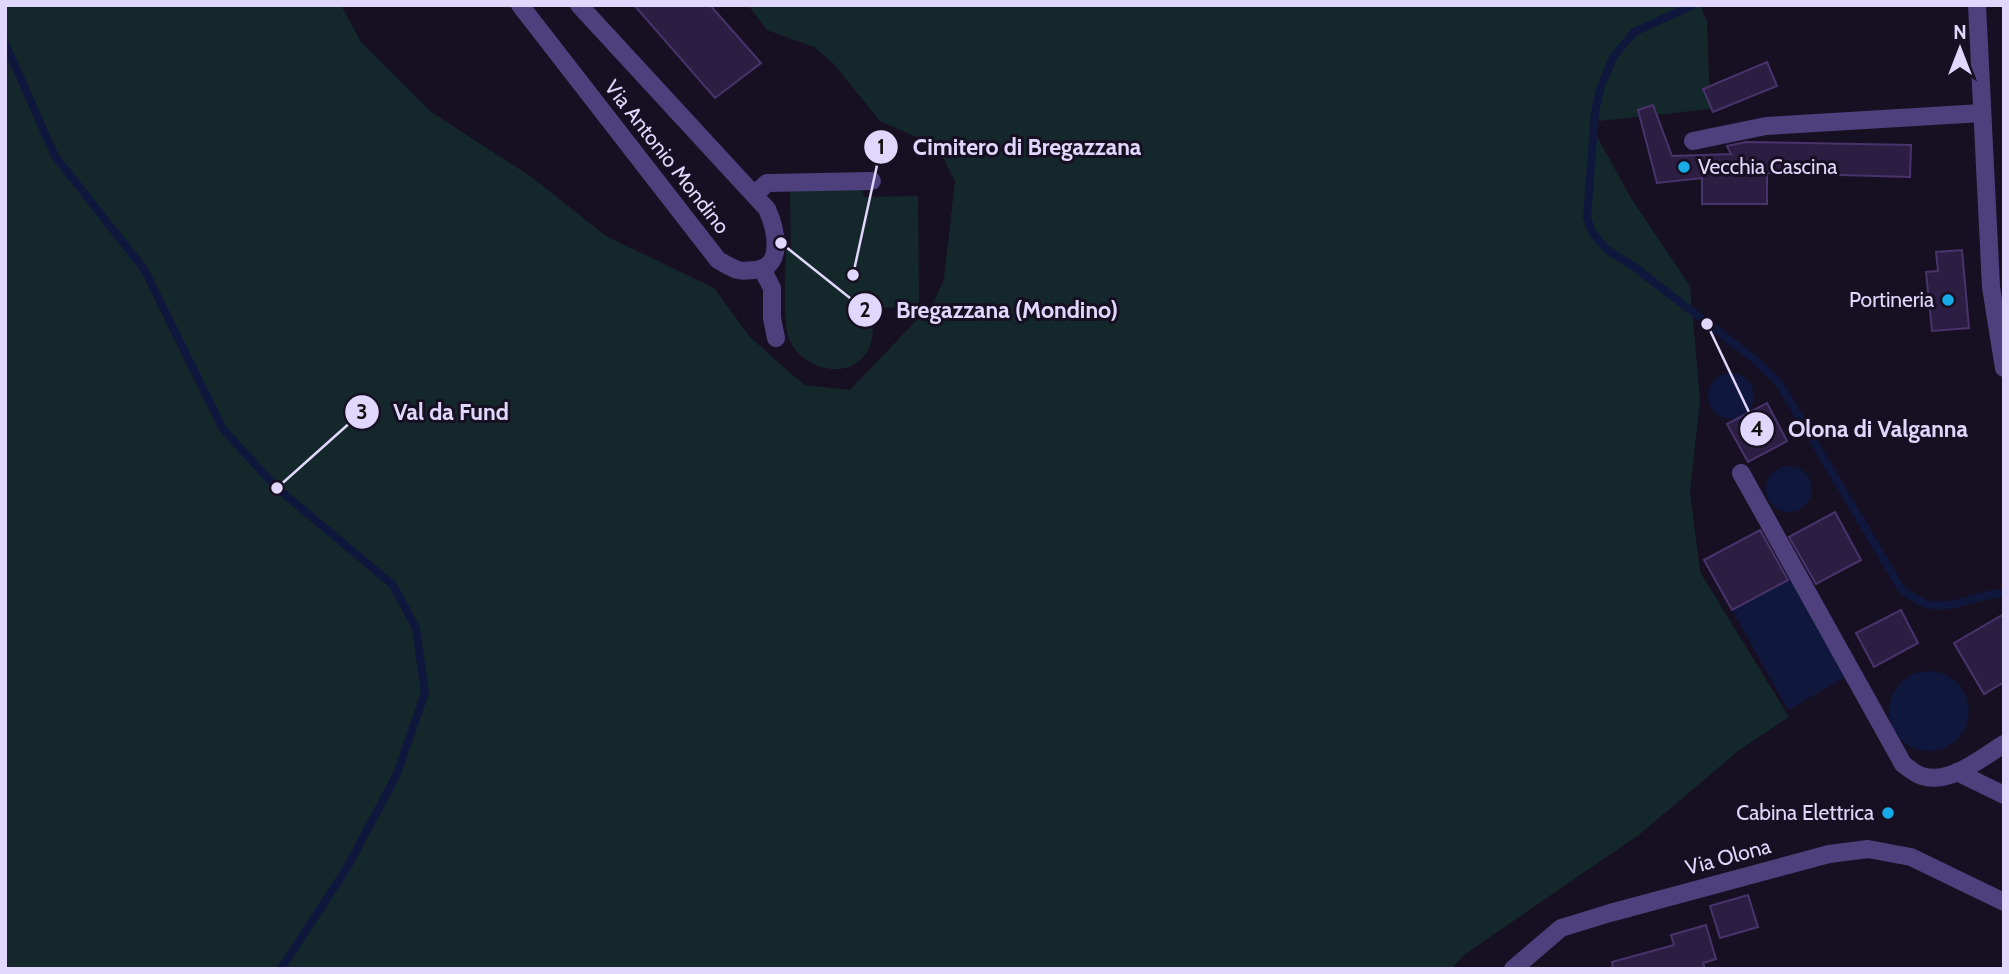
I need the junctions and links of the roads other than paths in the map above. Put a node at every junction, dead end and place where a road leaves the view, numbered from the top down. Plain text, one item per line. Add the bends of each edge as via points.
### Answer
1 (520, 5) edge
2 (579, 5) edge
3 (1977, 5) edge
4 (1982, 113) junction
5 (1693, 141) dead end
6 (872, 181) dead end
7 (755, 194) junction
8 (762, 269) junction
9 (776, 338) dead end
10 (2004, 368) edge
11 (1741, 473) dead end
12 (2004, 744) edge
13 (1957, 772) junction
14 (2004, 795) edge
15 (2004, 902) edge
16 (1513, 969) edge

1 - 8 street, Via Antonio Mondino via 718,260 740,271
2 - 7 street, Via Antonio Mondino
3 - 4 street
4 - 5 street via 1766,125
4 - 10 street via 1990,287
6 - 7 street via 767,183
7 - 8 street, Via Antonio Mondino via 774,225 776,244 773,260
8 - 9 street via 772,288
11 - 13 street via 1903,764 1921,776
12 - 13 street
13 - 14 street
15 - 16 street, Via Olona via 1911,858 1868,849 1829,854 1561,928

